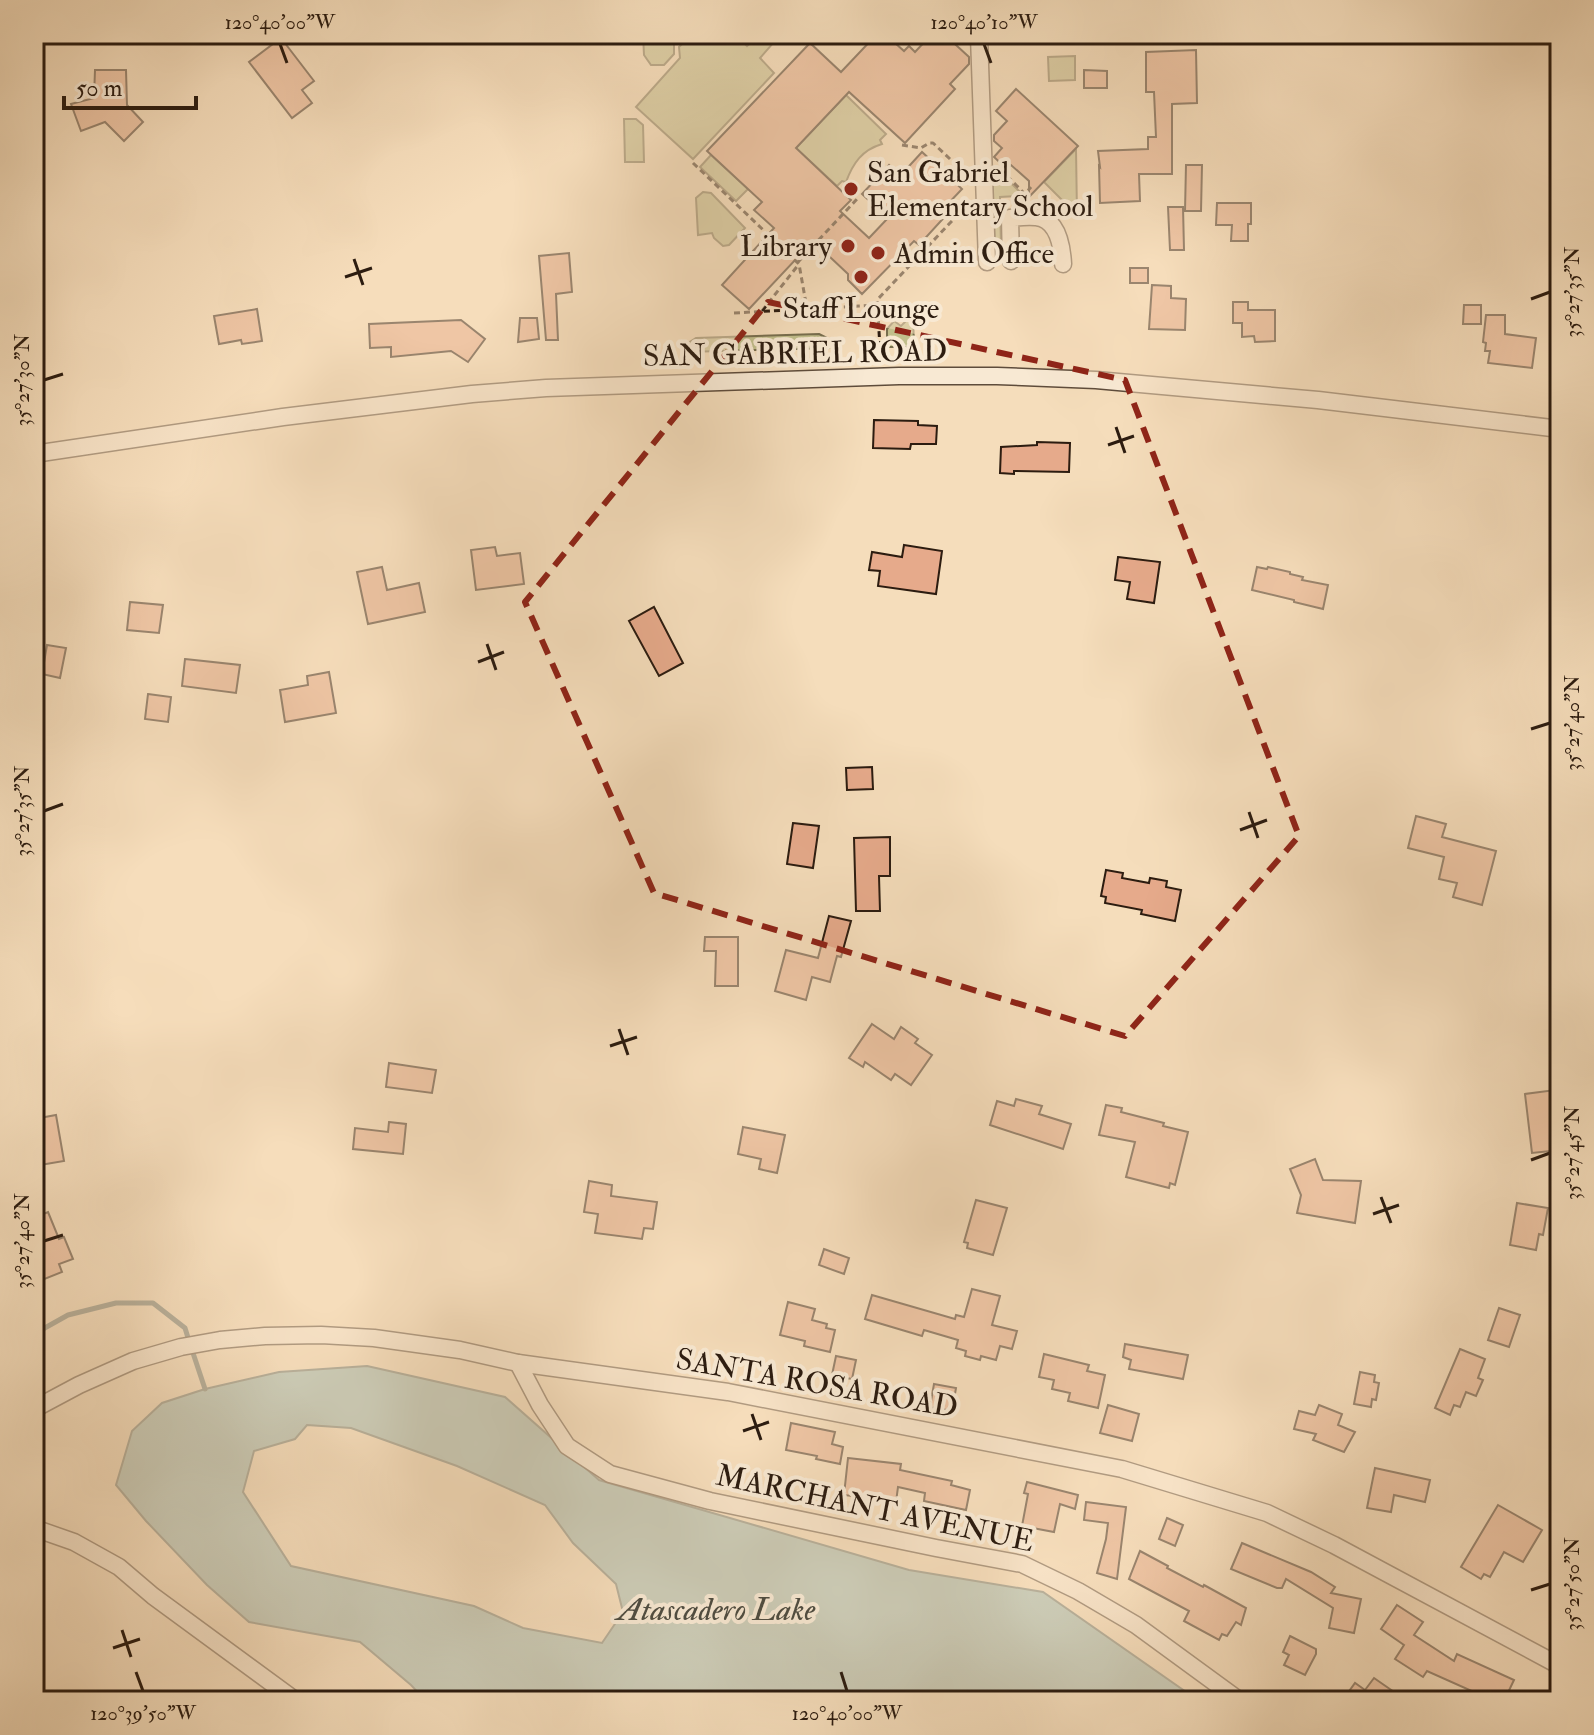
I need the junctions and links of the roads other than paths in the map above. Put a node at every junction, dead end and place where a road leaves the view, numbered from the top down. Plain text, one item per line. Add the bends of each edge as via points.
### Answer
1 (979, 36) edge
2 (1011, 261) dead end
3 (987, 262) dead end
4 (1063, 264) dead end
5 (1560, 429) edge
6 (34, 454) edge
7 (518, 1363) junction
8 (34, 1409) edge
9 (34, 1528) edge
10 (1560, 1666) edge
11 (296, 1701) edge
12 (1240, 1701) edge

1 - 3 street
2 - 4 street via 1010,218 1034,216 1053,226
5 - 6 street, SAN GABRIEL ROAD via 1096,380 899,376 472,394
7 - 8 street, SANTA ROSA ROAD via 374,1338 220,1340 133,1361
7 - 10 street, SANTA ROSA ROAD via 728,1392 1122,1469 1202,1492 1267,1513 1334,1545
7 - 12 street, MARCHANT AVENUE via 567,1446 610,1474 710,1501 1022,1564 1136,1625
9 - 11 street via 119,1567

